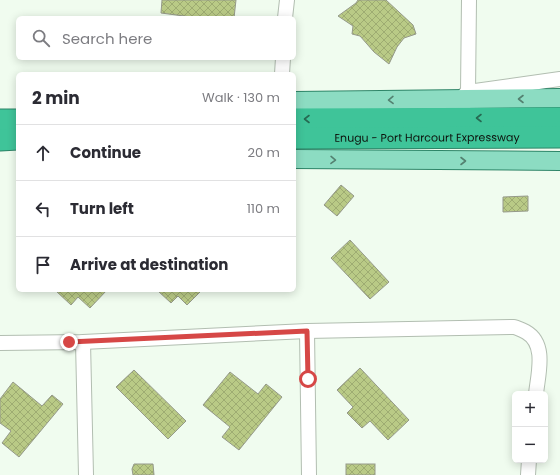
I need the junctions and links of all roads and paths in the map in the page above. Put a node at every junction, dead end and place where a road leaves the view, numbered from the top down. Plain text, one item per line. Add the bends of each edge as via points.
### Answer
1 (287, 0) edge
2 (469, 0) edge
3 (286, 16) edge
4 (283, 60) edge
5 (282, 72) edge
6 (560, 79) edge
7 (466, 96) junction
8 (560, 98) edge
9 (296, 101) edge
10 (560, 118) edge
11 (296, 119) edge
12 (4, 123) edge
13 (16, 137) edge
14 (560, 137) edge
15 (296, 138) edge
16 (296, 159) edge
17 (560, 161) edge
18 (307, 331) junction
19 (83, 342) junction
20 (0, 344) edge
21 (536, 391) edge
22 (529, 463) edge
23 (86, 475) edge
24 (309, 475) edge
25 (528, 475) edge

1 - 3 street
2 - 7 street
4 - 5 street
6 - 7 street
8 -> 7 main road
7 -> 9 main road
10 -> 11 highway, Enugu - Port Harcourt Expressway
12 - 13 highway
14 - 15 highway, Enugu - Port Harcourt Expressway
16 -> 17 main road
18 - 19 street
18 - 21 street via 514,327 526,332 535,340 540,354
18 - 24 street
19 - 20 street
19 - 23 street
22 - 25 street

